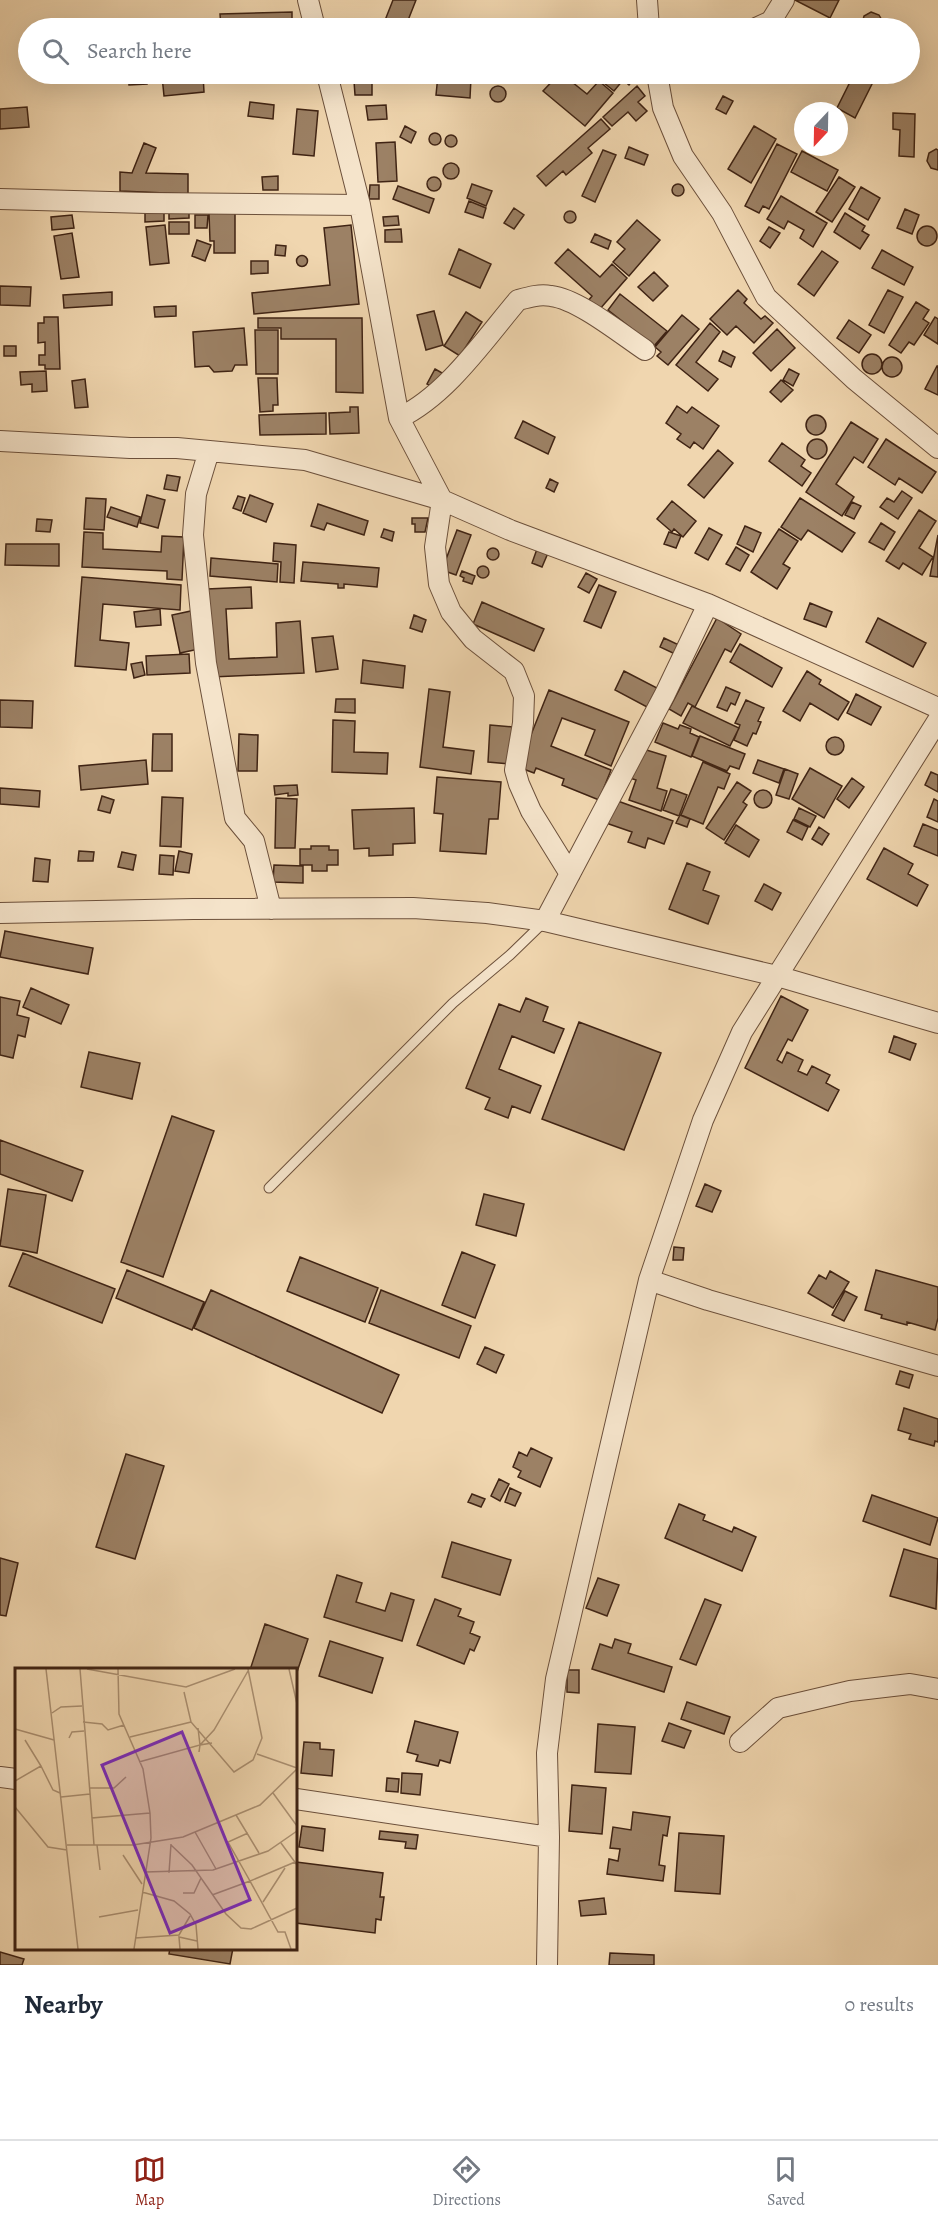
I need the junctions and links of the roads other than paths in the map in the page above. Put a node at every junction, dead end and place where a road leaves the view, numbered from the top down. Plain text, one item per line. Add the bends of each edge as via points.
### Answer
1 (308, 0) edge
2 (648, 0) edge
3 (784, 0) edge
4 (312, 18) edge
5 (649, 18) edge
6 (773, 18) edge
7 (330, 84) edge
8 (659, 84) edge
9 (0, 199) edge
10 (360, 205) junction
11 (645, 350) dead end
12 (399, 418) junction
13 (0, 441) edge
14 (938, 448) edge
15 (209, 451) junction
16 (442, 500) junction
17 (708, 604) junction
18 (938, 708) edge
19 (938, 720) edge
20 (570, 874) junction
21 (271, 909) junction
22 (0, 913) edge
23 (545, 921) junction
24 (777, 976) junction
25 (938, 1023) edge
26 (269, 1188) dead end
27 (649, 1280) junction
28 (938, 1366) edge
29 (938, 1689) edge
30 (740, 1742) dead end
31 (0, 1778) edge
32 (15, 1779) edge
33 (297, 1799) edge
34 (549, 1837) junction
35 (547, 1965) edge

1 - 4 street
2 - 5 street
3 - 6 street
7 - 10 street
8 - 14 street via 663,108 683,156 722,213 766,297 854,379
9 - 10 street
10 - 12 street
11 - 12 street via 568,300 535,295 518,300 442,388
12 - 16 street
13 - 15 street
15 - 16 street via 305,460
15 - 21 street via 196,494 193,535 206,663 235,818 254,841
16 - 17 street via 510,530
16 - 20 street via 435,547 439,584 451,612 474,639 513,671 524,696 515,770 531,811
17 - 18 street
17 - 20 street
19 - 24 street
20 - 23 street
21 - 22 street
21 - 23 street via 414,908
23 - 24 street
23 - 26 lane via 453,1003
24 - 25 street
24 - 27 street via 742,1032 703,1120
27 - 28 street
27 - 34 street via 556,1679 547,1753
29 - 30 street via 910,1684 850,1691 778,1708
31 - 32 street
33 - 34 street
34 - 35 street

